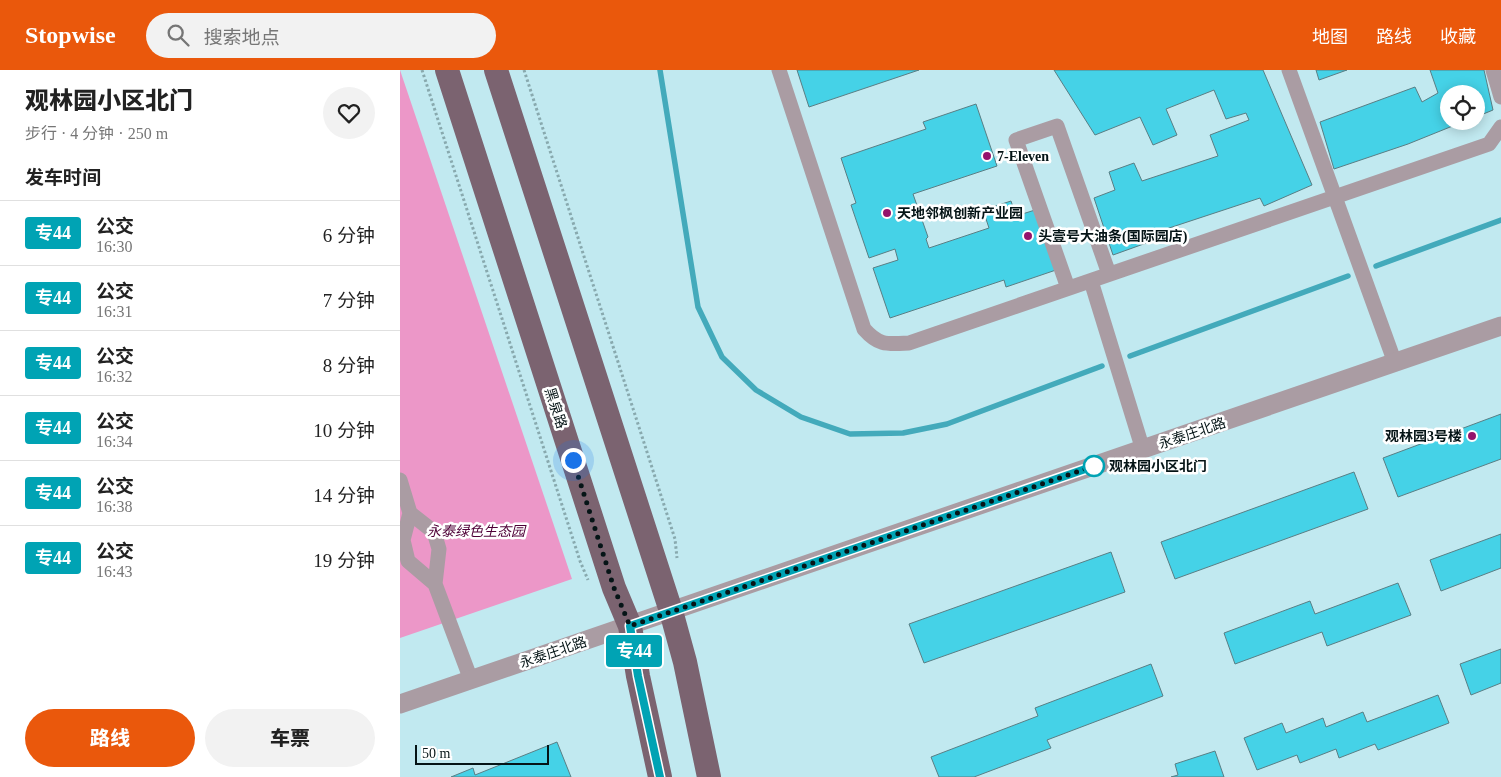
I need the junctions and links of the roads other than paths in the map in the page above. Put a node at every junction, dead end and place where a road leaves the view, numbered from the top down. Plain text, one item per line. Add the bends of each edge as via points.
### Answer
1 (447, 70) edge
2 (496, 70) edge
3 (779, 70) edge
4 (1289, 70) edge
5 (1493, 70) edge
6 (1501, 97) edge
7 (1501, 127) edge
8 (1335, 196) junction
9 (1110, 274) junction
10 (1091, 281) junction
11 (1068, 288) junction
12 (1501, 326) edge
13 (1395, 363) junction
14 (1143, 450) junction
15 (400, 480) edge
16 (410, 513) junction
17 (436, 584) junction
18 (671, 611) junction
19 (630, 626) junction
20 (471, 680) junction
21 (400, 704) edge
22 (660, 777) edge
23 (710, 777) edge

1 - 19 main road, 黑泉路 via 614,588
2 - 18 main road
3 - 11 street via 864,329 873,339 885,344 908,343
4 - 8 street
5 - 6 street
7 - 8 street via 1489,144
8 - 9 street
8 - 13 street
9 - 10 street
9 - 11 street via 1057,126 1016,140
10 - 11 street
10 - 14 street
12 - 13 street, 永泰庄北路
13 - 14 street, 永泰庄北路
14 - 18 street, 永泰庄北路
15 - 16 street
16 - 17 street via 434,532 439,549
16 - 17 street via 403,540 408,561
17 - 20 street
18 - 19 street, 永泰庄北路
18 - 23 main road
19 - 20 street, 永泰庄北路
19 - 22 main road, 黑泉路
20 - 21 street, 永泰庄北路

